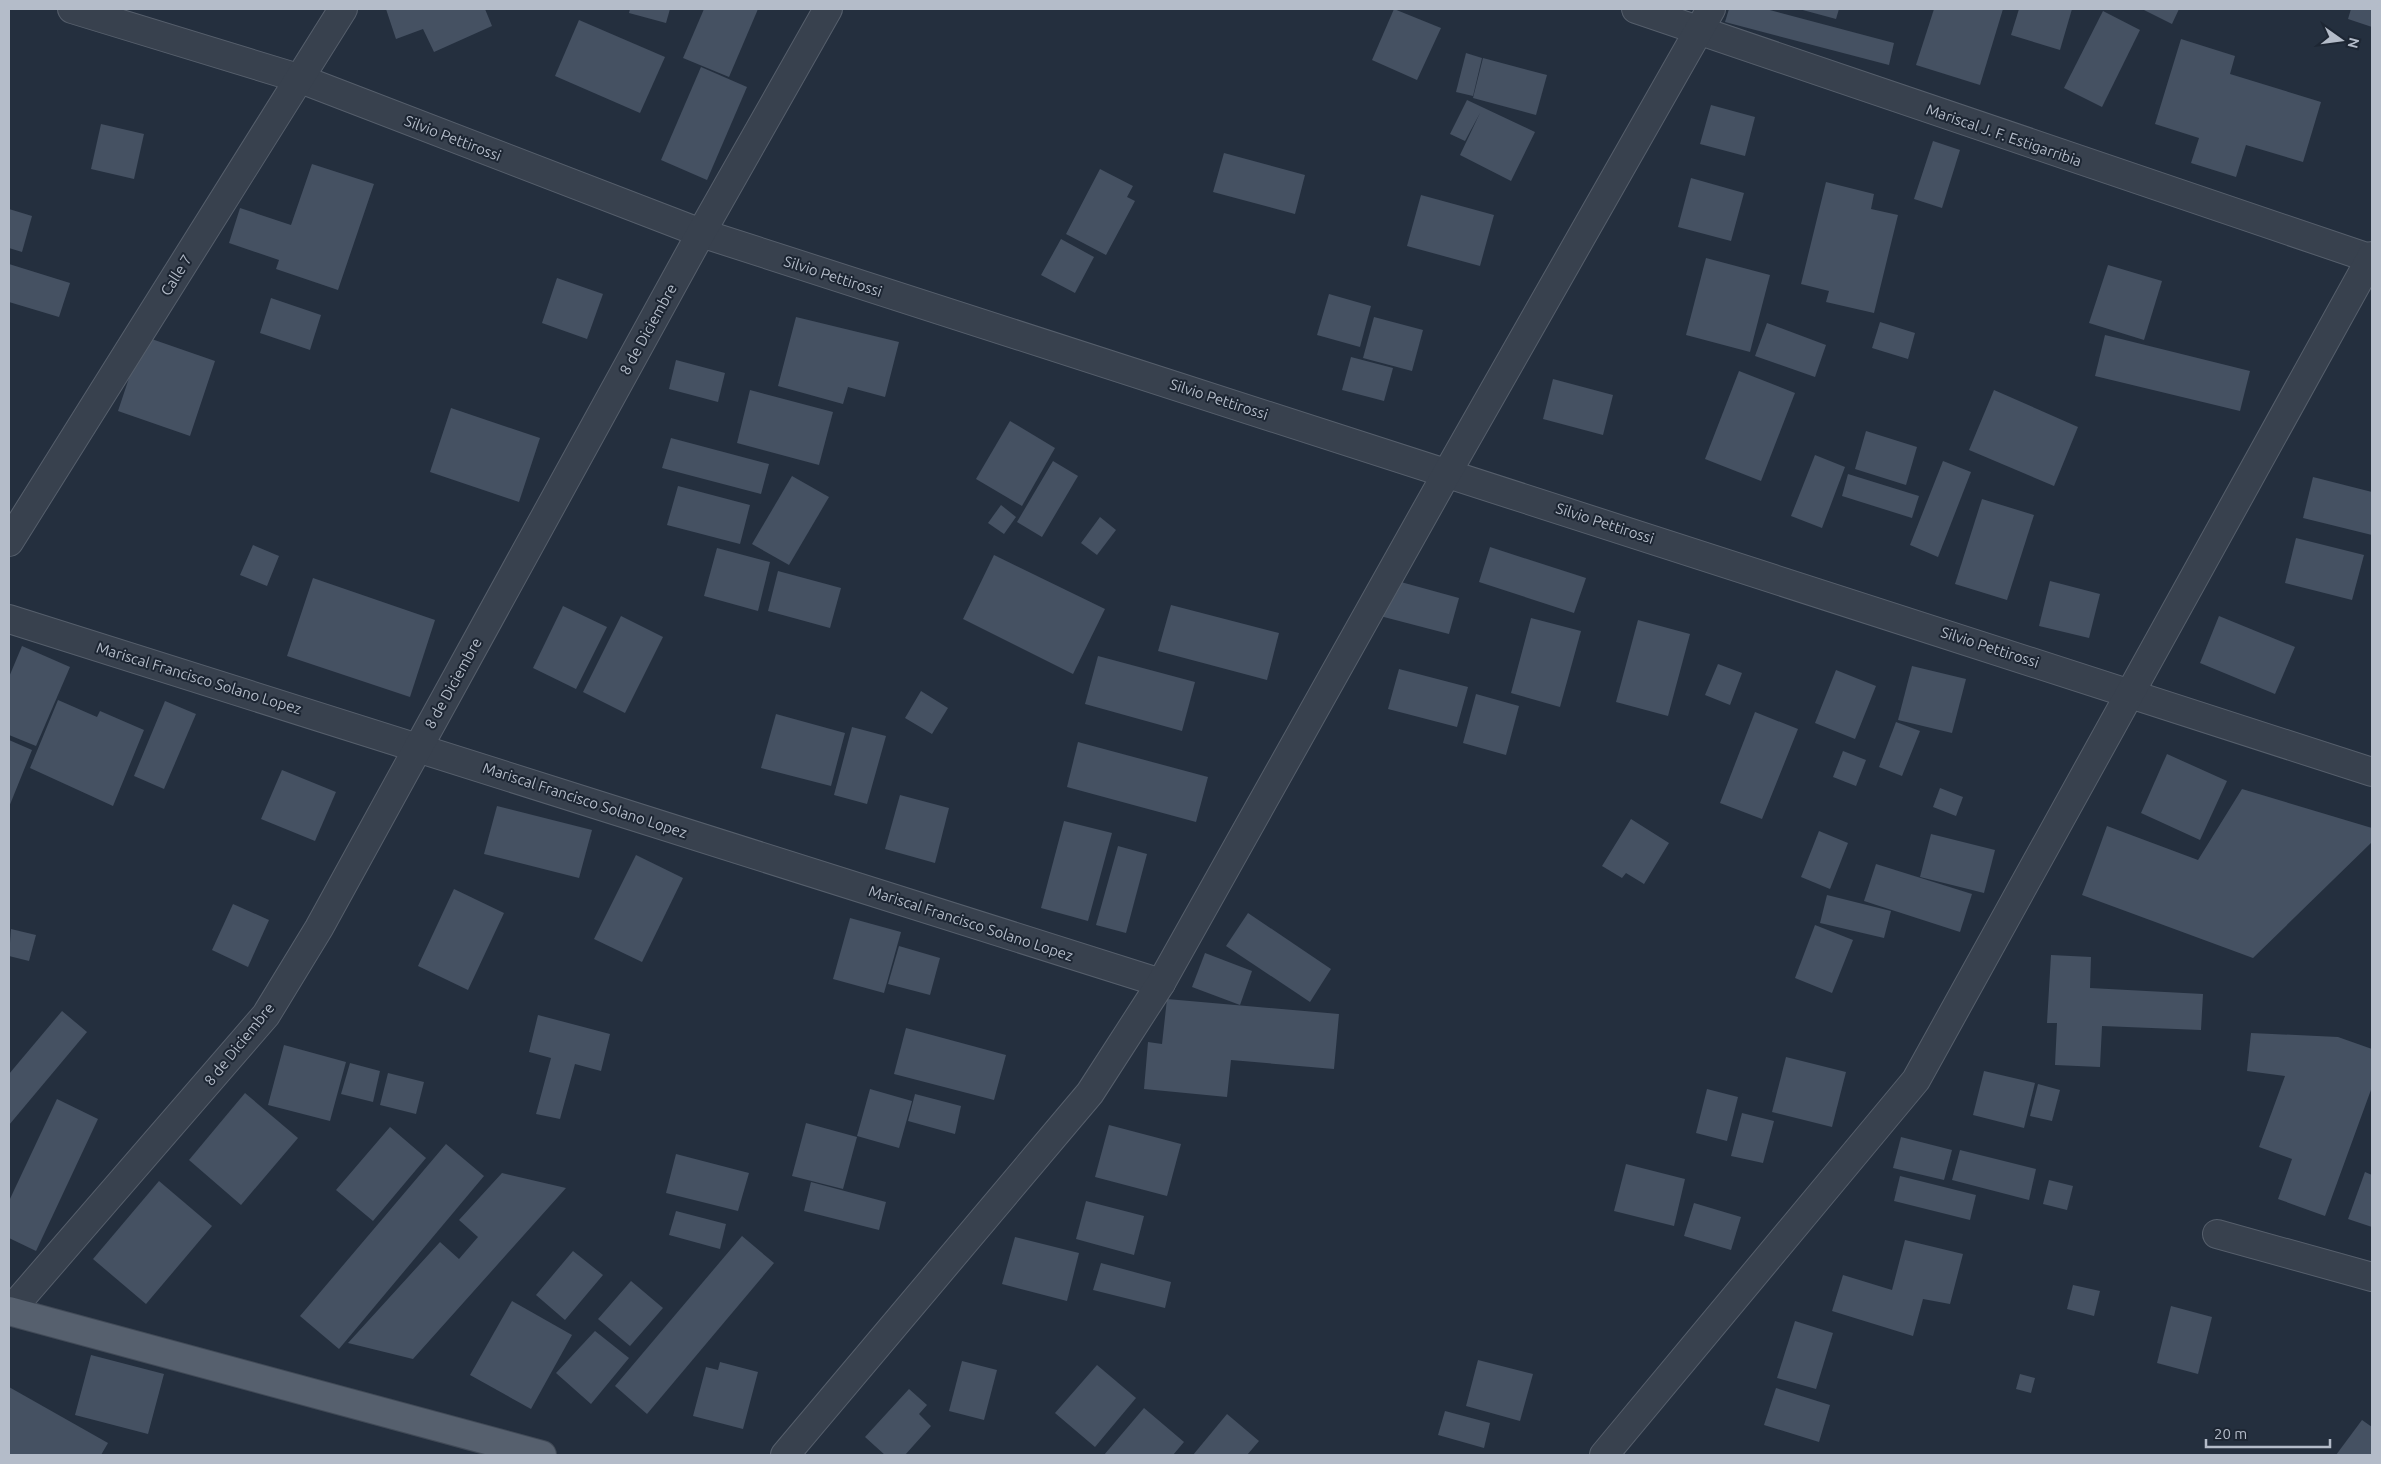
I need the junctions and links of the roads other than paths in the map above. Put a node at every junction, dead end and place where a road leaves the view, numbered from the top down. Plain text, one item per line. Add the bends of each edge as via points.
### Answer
1 (72, 9) edge
2 (343, 9) edge
3 (828, 9) edge
4 (1636, 9) edge
5 (1705, 20) edge
6 (298, 78) junction
7 (701, 233) junction
8 (2372, 258) edge
9 (1447, 473) junction
10 (9, 542) edge
11 (9, 619) edge
12 (2130, 692) junction
13 (418, 746) junction
14 (2372, 772) edge
15 (1161, 983) junction
16 (2217, 1234) dead end
17 (2372, 1277) edge
18 (9, 1311) edge
19 (542, 1455) edge
20 (785, 1455) edge
21 (1604, 1455) edge

1 - 6 street, Silvio Pettirossi
2 - 6 street, Calle 7
3 - 7 street, 8 de Diciembre
4 - 5 street, Mariscal J. F. Estigarribia
5 - 8 street, Mariscal J. F. Estigarribia
5 - 9 street
6 - 7 street, Silvio Pettirossi
6 - 10 street, Calle 7
7 - 9 street, Silvio Pettirossi
7 - 13 street, 8 de Diciembre
8 - 12 street
9 - 12 street, Silvio Pettirossi
9 - 15 street
11 - 13 street, Mariscal Francisco Solano Lopez
12 - 14 street, Silvio Pettirossi
12 - 21 street via 1916,1080
13 - 15 street, Mariscal Francisco Solano Lopez
13 - 18 street, 8 de Diciembre via 319,928 266,1015
15 - 20 street via 1090,1093
16 - 17 street
18 - 19 main road

